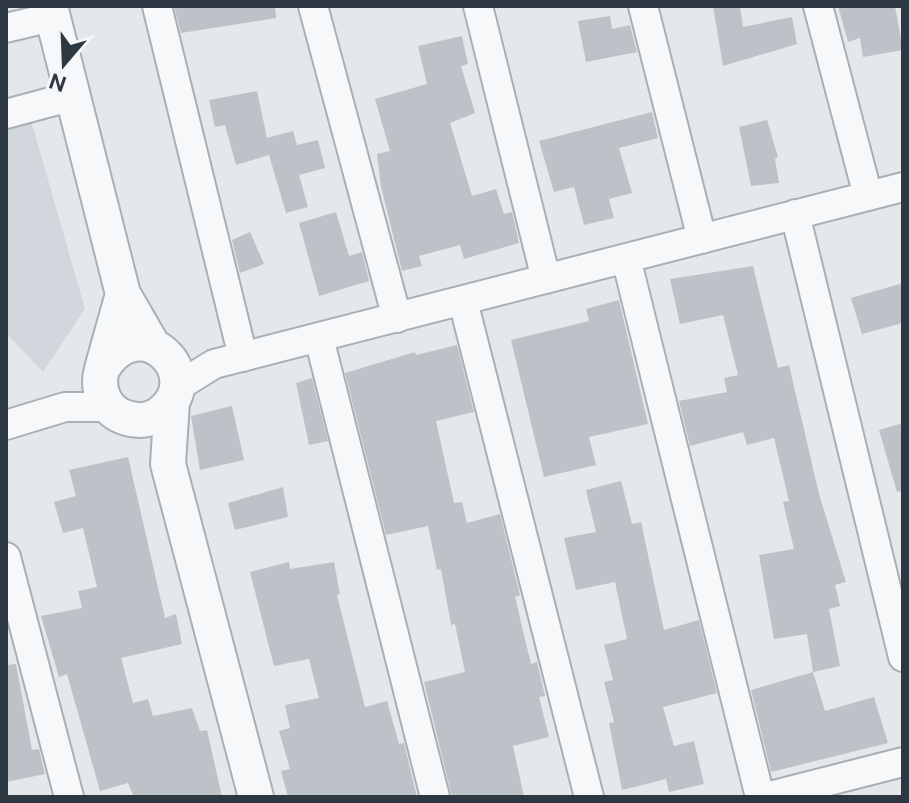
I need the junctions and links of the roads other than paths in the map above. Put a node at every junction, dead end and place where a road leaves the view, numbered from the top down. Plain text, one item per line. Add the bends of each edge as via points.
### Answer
1 (157, 6) edge
2 (313, 6) edge
3 (478, 6) edge
4 (643, 6) edge
5 (818, 6) edge
6 (51, 11) edge
7 (6, 28) edge
8 (73, 96) junction
9 (6, 114) edge
10 (903, 187) edge
11 (868, 196) junction
12 (795, 214) junction
13 (702, 239) junction
14 (626, 258) junction
15 (546, 279) junction
16 (123, 294) junction
17 (463, 301) junction
18 (397, 318) junction
19 (319, 338) junction
20 (243, 357) junction
21 (168, 373) junction
22 (109, 394) junction
23 (6, 425) edge
24 (168, 464) junction
25 (6, 557) edge
26 (903, 657) edge
27 (903, 762) edge
28 (69, 797) edge
29 (256, 797) edge
30 (435, 797) edge
31 (589, 797) edge
32 (763, 797) edge

1 - 20 street
2 - 18 street
3 - 15 street
4 - 13 street
5 - 11 street
6 - 7 street
6 - 8 street
8 - 9 street
8 - 16 street
10 - 11 street
11 - 12 street
12 - 13 street
12 - 26 street
13 - 14 street
14 - 15 street
14 - 32 street
15 - 17 street
16 - 21 street
16 - 22 street
17 - 18 street
17 - 31 street
18 - 19 street
19 - 20 street
19 - 30 street
20 - 21 street
21 - 22 street via 165,409 147,419
21 - 22 street via 138,343 123,346 110,355
21 - 24 street
22 - 23 street
22 - 24 street
24 - 29 street
25 - 28 street
27 - 32 street

